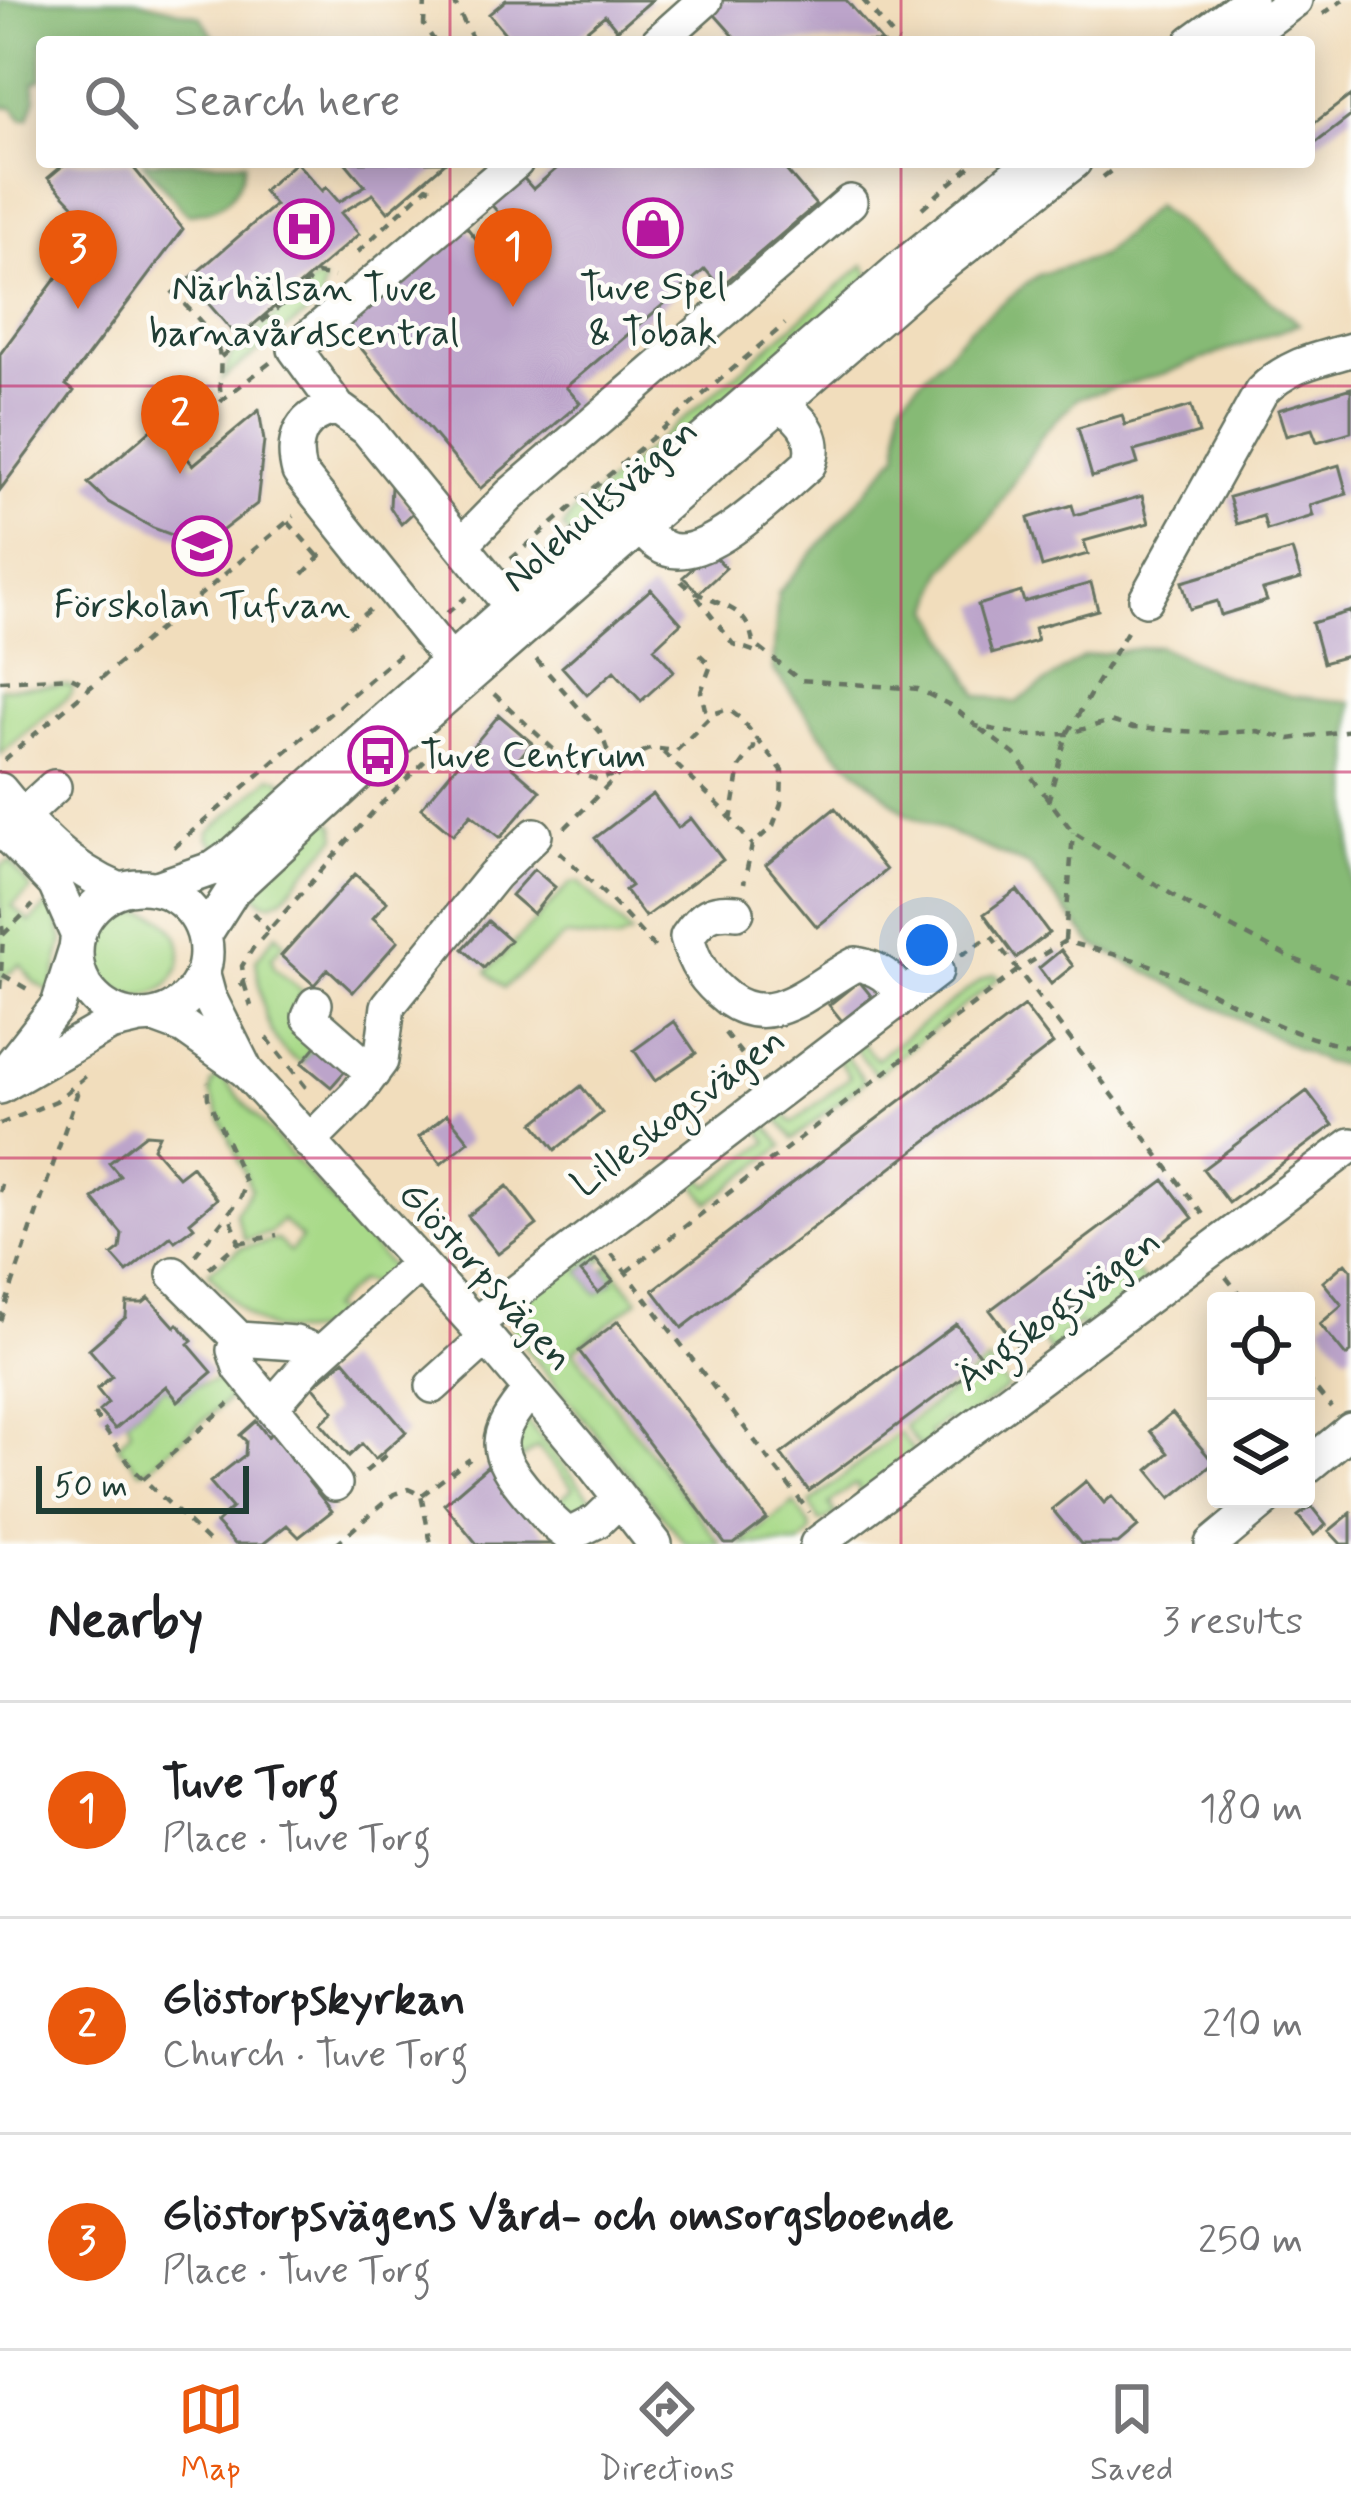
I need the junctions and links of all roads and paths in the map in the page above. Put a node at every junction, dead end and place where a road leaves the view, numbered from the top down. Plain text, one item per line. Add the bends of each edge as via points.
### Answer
1 (425, 0) edge
2 (453, 0) edge
3 (863, 0) edge
4 (1250, 0) edge
5 (1294, 0) edge
6 (697, 8) edge
7 (431, 36) edge
8 (471, 36) edge
9 (665, 36) edge
10 (893, 36) edge
11 (1200, 36) edge
12 (1247, 36) edge
13 (510, 168) edge
14 (968, 168) edge
15 (1025, 168) edge
16 (1082, 174) edge
17 (850, 202) dead end
18 (456, 213) junction
19 (914, 214) dead end
20 (356, 259) dead end
21 (344, 268) dead end
22 (172, 291) dead end
23 (795, 316) dead end
24 (296, 349) junction
25 (1351, 350) edge
26 (221, 357) junction
27 (769, 399) junction
28 (222, 400) junction
29 (338, 408) junction
30 (187, 444) dead end
31 (305, 507) dead end
32 (634, 517) junction
33 (288, 522) junction
34 (462, 544) junction
35 (319, 557) dead end
36 (488, 579) junction
37 (680, 580) dead end
38 (697, 597) junction
39 (1146, 599) joint
40 (529, 626) junction
41 (427, 631) junction
42 (700, 655) dead end
43 (765, 655) junction
44 (0, 682) edge
45 (505, 684) dead end
46 (472, 685) junction
47 (90, 687) junction
48 (707, 720) junction
49 (976, 726) junction
50 (1351, 730) edge
51 (1067, 734) junction
52 (754, 738) junction
53 (437, 748) dead end
54 (663, 752) junction
55 (0, 763) edge
56 (616, 774) junction
57 (54, 787) dead end
58 (0, 790) edge
59 (1048, 802) junction
60 (731, 821) junction
61 (9, 825) edge
62 (1073, 832) junction
63 (542, 840) junction
64 (752, 845) junction
65 (166, 853) dead end
66 (55, 884) junction
67 (158, 888) junction
68 (120, 890) junction
69 (0, 908) edge
70 (737, 912) joint
71 (205, 934) junction
72 (3, 935) edge
73 (1065, 941) junction
74 (77, 942) junction
75 (657, 949) dead end
76 (1018, 970) junction
77 (936, 971) joint
78 (203, 975) junction
79 (1351, 982) edge
80 (0, 992) edge
81 (904, 996) junction
82 (315, 1004) dead end
83 (214, 1008) junction
84 (147, 1017) junction
85 (724, 1032) dead end
86 (1351, 1047) edge
87 (246, 1070) junction
88 (373, 1073) junction
89 (89, 1074) dead end
90 (211, 1074) dead end
91 (0, 1083) edge
92 (74, 1087) junction
93 (773, 1095) junction
94 (0, 1124) edge
95 (309, 1142) junction
96 (1351, 1145) edge
97 (229, 1213) junction
98 (594, 1231) junction
99 (278, 1235) dead end
100 (1223, 1240) junction
101 (238, 1243) junction
102 (418, 1265) junction
103 (184, 1266) junction
104 (626, 1272) junction
105 (0, 1321) edge
106 (480, 1331) junction
107 (238, 1339) junction
108 (321, 1353) junction
109 (433, 1386) dead end
110 (1315, 1388) edge
111 (530, 1390) junction
112 (263, 1394) junction
113 (94, 1414) dead end
114 (1350, 1431) edge
115 (391, 1450) dead end
116 (498, 1451) junction
117 (1315, 1460) edge
118 (142, 1478) junction
119 (347, 1481) joint
120 (421, 1495) junction
121 (620, 1499) junction
122 (1255, 1508) edge
123 (822, 1540) edge
124 (211, 1544) edge
125 (336, 1544) edge
126 (431, 1544) edge
127 (655, 1544) edge
128 (1211, 1544) edge

1 - 7 path
2 - 8 path
3 - 10 path
4 - 11 street
5 - 12 street
6 - 9 street
13 - 18 street
14 - 19 path
15 - 27 street, Nolehultsvägen via 904,265
16 - 27 street, Nolehultsvägen via 919,283
17 - 34 street
18 - 20 path via 428,187 359,247
18 - 24 street
21 - 26 path via 333,278 317,274
22 - 26 path
23 - 36 path
24 - 28 path
24 - 29 street
25 - 39 street via 1295,365 1261,392
26 - 28 path
27 - 32 street, Nolehultsvägen
27 - 32 street via 802,422 812,455 738,526 677,551 659,546
28 - 30 path
29 - 34 street via 367,429
29 - 41 street via 322,410 299,430 299,472
31 - 33 path
32 - 40 street, Nolehultsvägen
33 - 35 path
33 - 47 path
34 - 36 street
36 - 40 street
36 - 41 path
37 - 38 path
38 - 43 path via 733,644
38 - 43 path via 742,614
39 - 51 path
40 - 46 street, Nolehultsvägen
40 - 56 path via 534,658 601,733
41 - 46 street
41 - 65 path
42 - 48 path via 711,665 701,692
43 - 49 path via 800,680 918,689
44 - 47 path via 70,677
45 - 46 path
46 - 56 path via 580,774
46 - 67 street, Nolehultsvägen via 234,854
46 - 71 street, Nolehultsvägen via 233,890
47 - 55 path
48 - 52 path via 728,709
48 - 54 path via 676,752
49 - 51 path
49 - 59 path via 1014,754
50 - 51 path via 1290,739 1110,721
51 - 59 path
52 - 60 path
52 - 64 path via 782,770 773,826
53 - 83 path via 253,948 242,966 244,983
54 - 56 path via 640,753
54 - 60 path
56 - 63 path
57 - 61 street
58 - 61 street
59 - 62 path
60 - 64 path
61 - 66 street
61 - 68 street
62 - 73 path
62 - 79 path via 1190,906
63 - 75 path
63 - 88 street via 494,875 388,1006
64 - 70 path
66 - 72 path
66 - 74 street
67 - 68 street, Nolehultsvägen
67 - 71 street via 190,908
68 - 74 street via 89,912
69 - 72 path
70 - 81 street via 699,919 687,937 711,986 739,1007 766,1014 856,964 876,967
71 - 78 street
72 - 80 path
73 - 76 path
73 - 86 path via 1161,969 1254,1015
74 - 84 street via 80,975 94,998 120,1014
74 - 91 street via 58,1005
76 - 77 path via 991,936
76 - 100 path
76 - 104 path
77 - 81 street, Lilleskogsvägen
78 - 83 street, Glöstorpsvägen
78 - 84 street via 178,1006
81 - 93 street, Lilleskogsvägen
82 - 88 street via 309,1017
83 - 87 street, Glöstorpsvägen
84 - 87 street, Glöstorpsvägen via 170,1019
84 - 91 street via 110,1024
85 - 93 path
87 - 95 street, Glöstorpsvägen
88 - 95 street
89 - 92 path
90 - 97 path via 208,1098 246,1184
92 - 94 path
92 - 105 path
93 - 98 street, Lilleskogsvägen
95 - 102 street, Glöstorpsvägen
96 - 100 street, Ängskogsvägen
97 - 101 path
97 - 103 path
98 - 104 path
98 - 106 street, Lilleskogsvägen
99 - 101 path
100 - 123 street, Ängskogsvägen
101 - 103 path via 208,1270
102 - 106 street, Glöstorpsvägen
102 - 108 street
103 - 107 street
104 - 123 path
106 - 109 street, Lilleskogsvägen
106 - 111 street, Glöstorpsvägen
107 - 108 street
107 - 112 street via 240,1367
108 - 112 street
110 - 114 path
111 - 116 street
111 - 121 street, Glöstorpsvägen
112 - 118 path
112 - 119 street
113 - 118 path
114 - 117 street
115 - 119 path
116 - 120 path via 472,1457
116 - 121 street via 569,1535
118 - 124 path
120 - 125 path via 394,1494
120 - 126 path
121 - 127 street, Glöstorpsvägen
122 - 128 street

